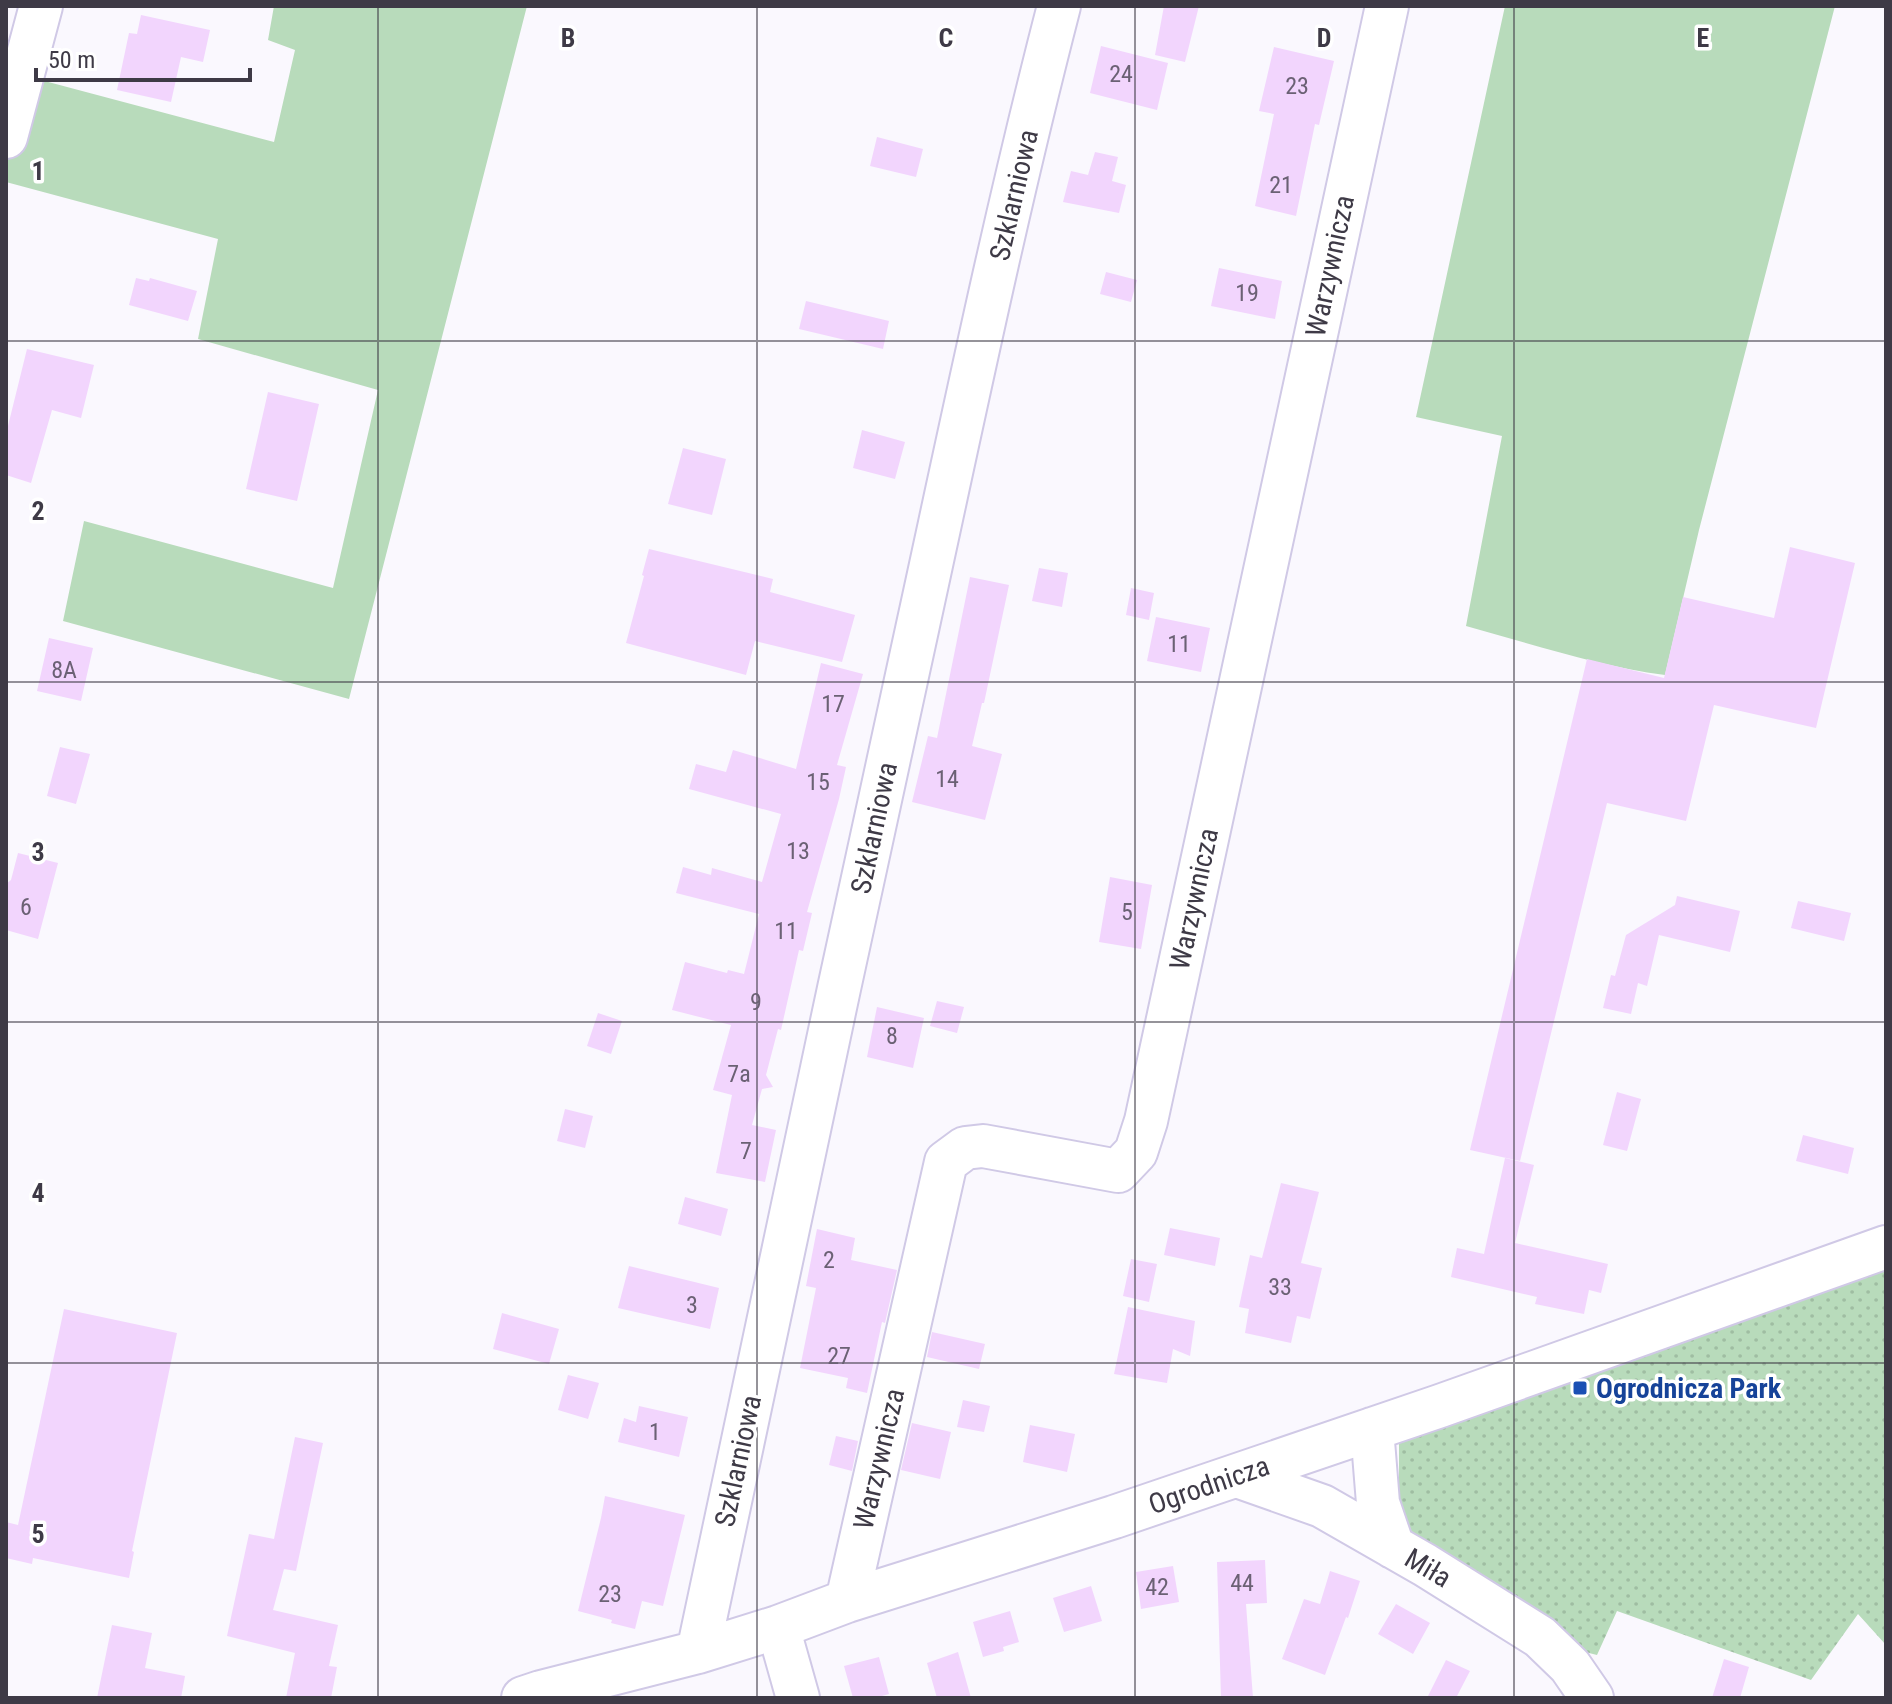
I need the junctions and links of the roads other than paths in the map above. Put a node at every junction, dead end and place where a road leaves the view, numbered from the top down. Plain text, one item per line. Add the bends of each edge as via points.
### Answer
1 (41, 6) edge
2 (1059, 6) edge
3 (1387, 6) edge
4 (6, 137) edge
5 (1886, 1247) edge
6 (1372, 1429) junction
7 (1237, 1476) junction
8 (1393, 1547) junction
9 (847, 1601) junction
10 (778, 1627) junction
11 (698, 1652) junction
12 (523, 1698) edge
13 (798, 1698) edge
14 (1592, 1698) edge

1 - 4 street
2 - 11 street, Szklarniowa via 821,1068
3 - 9 street, Warzywnicza via 1136,1152 1118,1171 983,1146 965,1148 946,1162
5 - 6 street, Ogrodnicza
6 - 7 street, Ogrodnicza
6 - 8 street via 1378,1503
7 - 8 street, Miła via 1322,1506
7 - 9 street, Ogrodnicza
8 - 14 street, Miła via 1540,1637 1570,1666
9 - 10 street, Ogrodnicza
10 - 11 street, Ogrodnicza
10 - 13 street
11 - 12 street, Ogrodnicza

